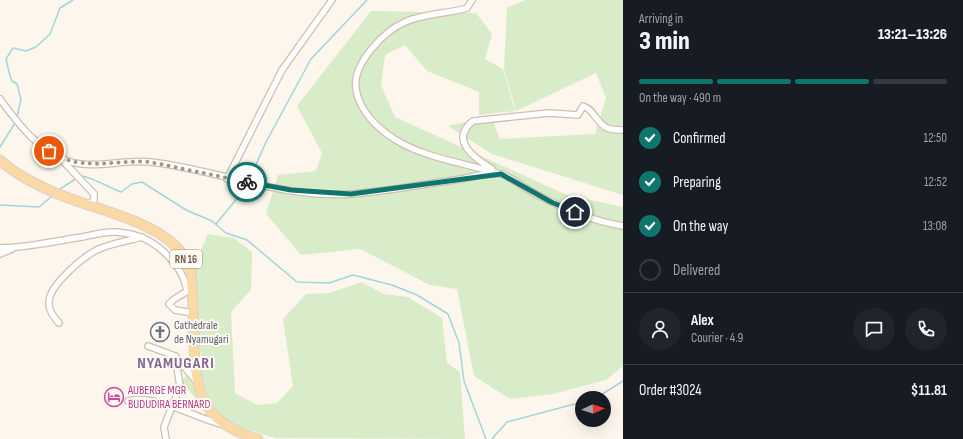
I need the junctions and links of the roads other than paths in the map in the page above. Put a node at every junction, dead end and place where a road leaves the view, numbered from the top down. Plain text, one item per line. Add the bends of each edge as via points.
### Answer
1 (332, 0) edge
2 (472, 0) edge
3 (0, 98) edge
4 (623, 130) edge
5 (58, 157) junction
6 (0, 160) edge
7 (501, 174) junction
8 (227, 179) junction
9 (88, 205) junction
10 (623, 226) edge
11 (142, 237) junction
12 (0, 248) edge
13 (14, 248) junction
14 (0, 254) edge
15 (190, 289) junction
16 (193, 314) junction
17 (59, 323) dead end
18 (148, 346) dead end
19 (175, 356) junction
20 (197, 382) junction
21 (128, 401) dead end
22 (171, 407) junction
23 (226, 426) junction
24 (166, 439) edge
25 (258, 439) edge

1 - 8 street via 282,70
2 - 7 street via 467,8 420,17 405,22 389,32 368,52 358,71 355,88 362,107 371,120 397,140 434,156
3 - 5 street via 19,124 39,144
4 - 7 street via 602,125 590,109 583,106 578,115 549,113 473,121 464,130 463,140 469,151 482,163
5 - 8 street via 88,165 150,162
5 - 9 street via 94,194 94,200
6 - 9 main road, RN 16 / RN 16 via 30,180
7 - 8 street via 351,194 291,190
7 - 10 street via 551,202 604,223
9 - 15 main road, RN 16 / RN 16 via 130,220 170,241 188,261 192,272
11 - 13 street via 109,232
11 - 15 street via 163,250 180,269
11 - 17 street via 92,253 57,284 49,297 49,302 50,310
12 - 13 street
13 - 14 street
15 - 16 main road, RN 16 / RN 16
15 - 16 street via 170,304 175,310
16 - 20 main road, RN 16 / RN 16
18 - 19 street
19 - 20 street
19 - 22 street via 180,386
20 - 23 main road, RN 16 / RN 16 via 206,405
21 - 22 street via 139,398
22 - 23 street
22 - 24 street via 164,428
23 - 25 main road, RN 16 / RN 16

